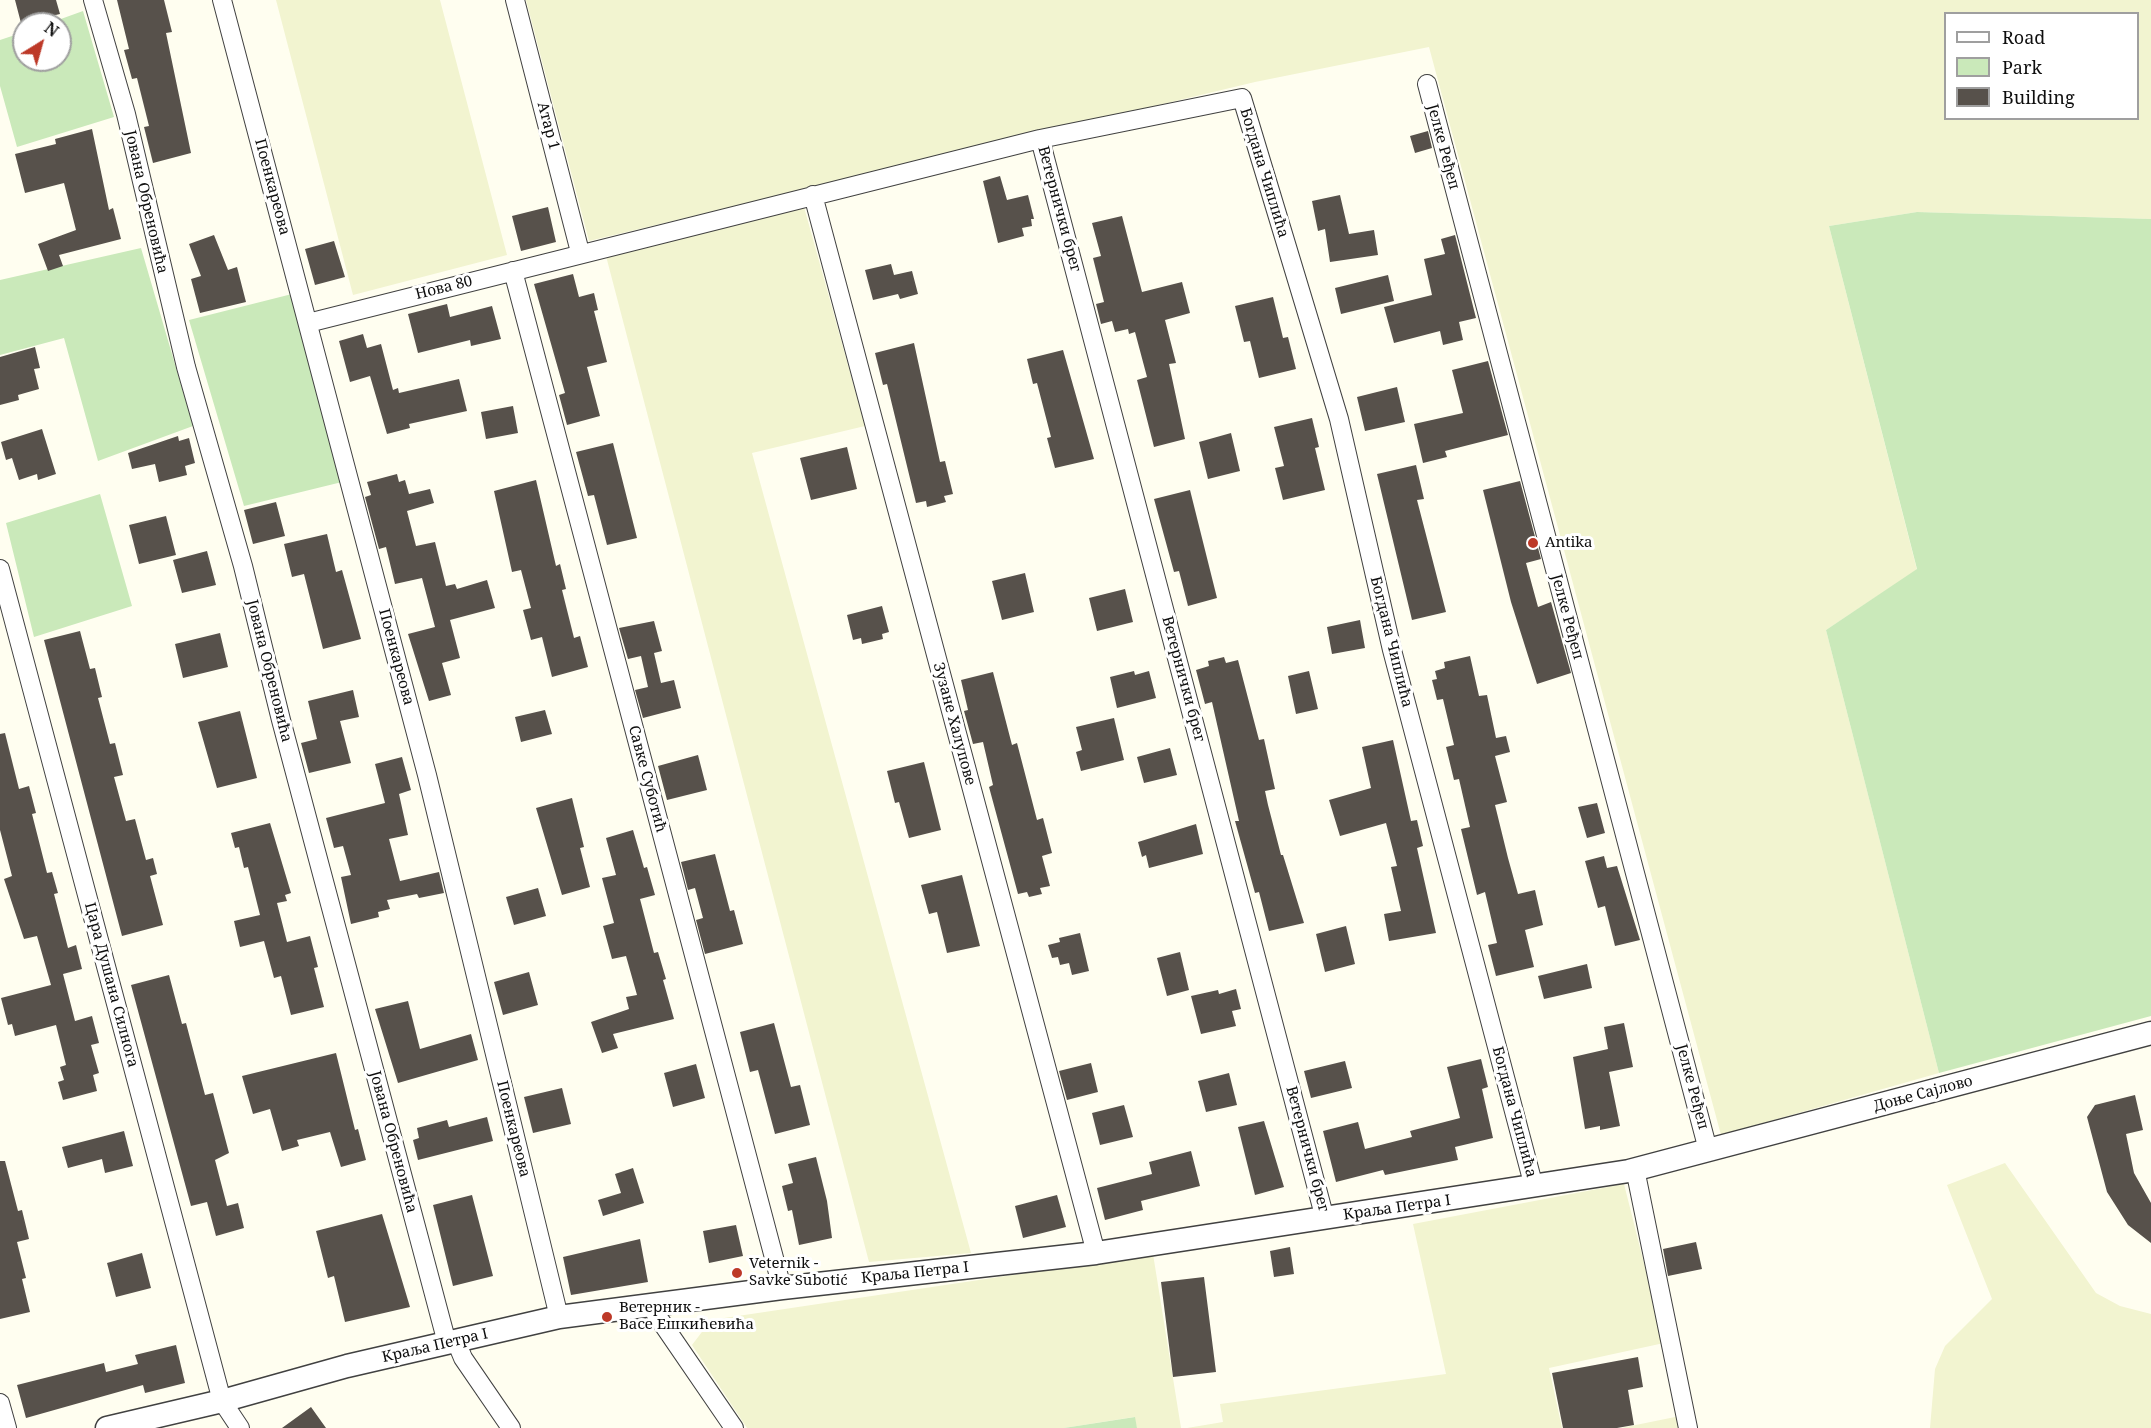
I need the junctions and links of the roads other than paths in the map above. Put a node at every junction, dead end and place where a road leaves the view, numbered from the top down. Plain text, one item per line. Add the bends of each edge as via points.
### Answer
1 (93, 0) edge
2 (222, 0) edge
3 (515, 0) edge
4 (1426, 84) dead end
5 (1242, 98) joint
6 (1040, 139) junction
7 (813, 195) junction
8 (580, 252) junction
9 (513, 271) junction
10 (308, 322) junction
11 (0, 569) edge
12 (2151, 1033) edge
13 (1701, 1152) junction
14 (1635, 1169) junction
15 (1534, 1188) junction
16 (1325, 1219) junction
17 (1096, 1253) junction
18 (782, 1288) junction
19 (649, 1304) junction
20 (559, 1317) junction
21 (451, 1342) junction
22 (222, 1401) junction
23 (0, 1402) edge
24 (7, 1428) edge
25 (107, 1428) edge
26 (240, 1428) edge
27 (511, 1428) edge
28 (734, 1428) edge
29 (1688, 1428) edge

1 - 21 street, Јована Обреновића via 126,114 186,368 243,566 281,720
2 - 10 street, Поенкареова
3 - 8 street, Атар 1
4 - 13 street, Јелке Ређеп
5 - 6 street, Нова 80
5 - 15 street, Богдана Чиплића via 1339,419 1392,650
6 - 7 street, Нова 80
6 - 16 street, Ветернички брег
7 - 8 street, Нова 80
7 - 17 street, Зузане Халупове
8 - 9 street, Нова 80
9 - 10 street, Нова 80
9 - 18 street, Савке Суботић
10 - 20 street, Поенкареова via 428,775
11 - 22 street, Цара Душана Силнога
12 - 13 street, Доње Сајлово
13 - 14 street, Краља Петра I
14 - 15 street, Краља Петра I
14 - 29 street
15 - 16 street, Краља Петра I
16 - 17 street, Краља Петра I
17 - 18 street, Краља Петра I
18 - 19 street, Краља Петра I
19 - 20 street, Краља Петра I
19 - 28 street
20 - 21 street, Краља Петра I
21 - 22 street, Краља Петра I
21 - 27 street, Јована Обреновића
22 - 25 street, Краља Петра I
22 - 26 street, Цара Душана Силнога
23 - 24 street

